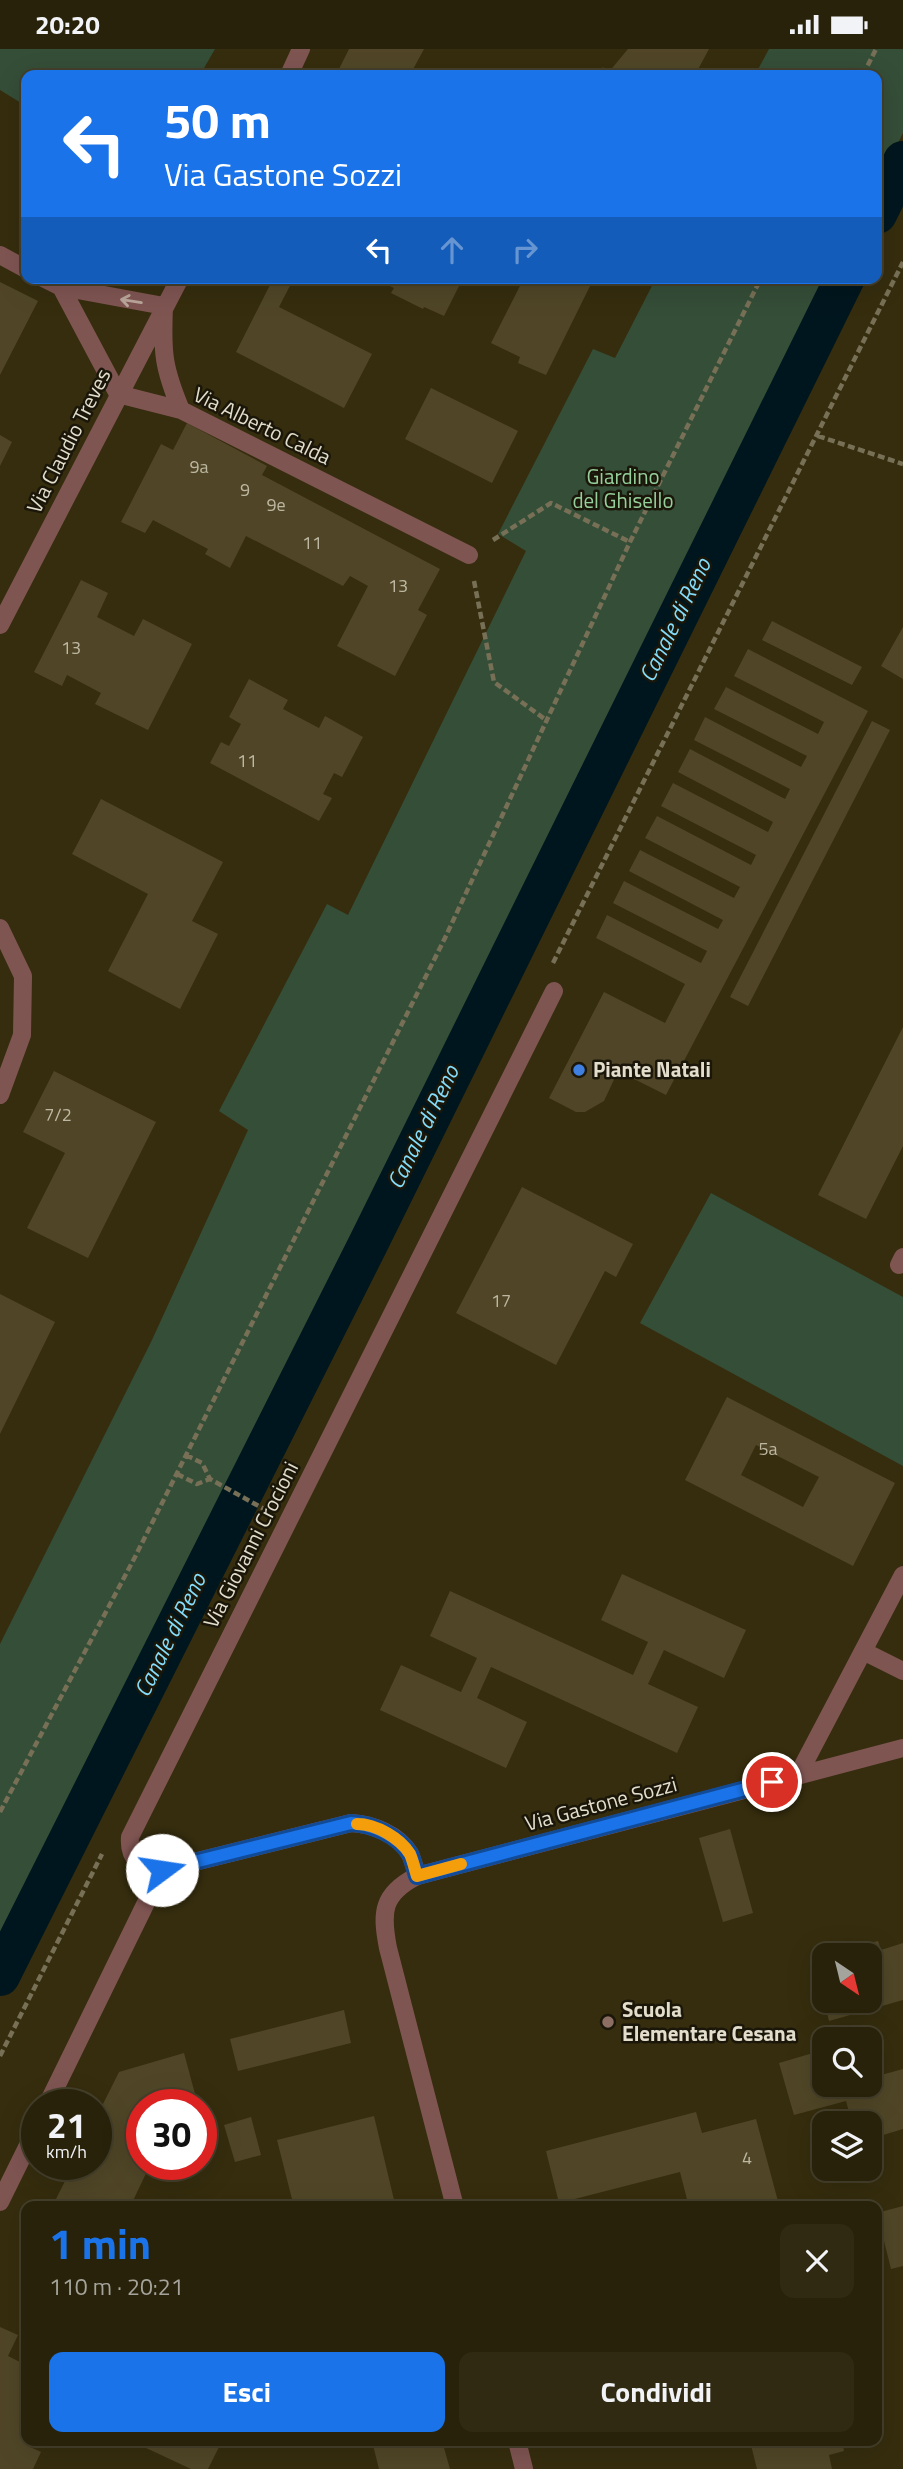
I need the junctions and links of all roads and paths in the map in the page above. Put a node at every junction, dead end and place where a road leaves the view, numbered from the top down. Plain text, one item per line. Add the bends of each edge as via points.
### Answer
1 (302, 49) edge
2 (876, 49) edge
3 (292, 70) edge
4 (866, 70) edge
5 (0, 255) edge
6 (903, 264) edge
7 (21, 266) edge
8 (54, 284) edge
9 (177, 284) edge
10 (758, 284) edge
11 (61, 288) junction
12 (164, 306) junction
13 (118, 394) junction
14 (181, 410) junction
15 (818, 436) junction
16 (903, 464) edge
17 (630, 541) junction
18 (469, 555) junction
19 (0, 625) edge
20 (546, 720) junction
21 (0, 928) edge
22 (548, 972) dead end
23 (555, 991) dead end
24 (0, 1095) edge
25 (187, 1455) junction
26 (177, 1474) junction
27 (210, 1479) junction
28 (274, 1514) dead end
29 (903, 1575) edge
30 (863, 1651) junction
31 (903, 1671) edge
32 (903, 1748) edge
33 (798, 1775) junction
34 (0, 1811) edge
35 (162, 1870) junction
36 (417, 1876) junction
37 (55, 2089) edge
38 (21, 2159) edge
39 (0, 2201) edge
40 (453, 2201) edge
41 (518, 2446) edge
42 (524, 2469) edge

1 - 3 street
2 - 4 path
5 - 7 street
6 - 15 path
8 - 11 street
9 - 12 street, Via Claudio Treves
10 - 17 path
12 -> 11 street
11 - 13 street
12 - 13 street, Via Claudio Treves
12 - 14 street via 162,349 167,379
13 - 14 street, Via Alberto Calda
13 - 19 street, Via Claudio Treves
14 - 18 street, Via Alberto Calda
15 - 16 path
15 - 22 path
17 - 18 path via 551,503
17 - 20 path
18 - 20 path via 494,682
20 - 25 path via 445,938
21 - 24 street via 23,976 22,1035
23 - 35 street, Via Giovanni Crocioni via 134,1829 129,1845 132,1858 140,1866
25 - 26 path
25 - 27 path via 202,1463
26 - 27 path via 197,1484
26 - 34 path
27 - 28 path
29 - 30 street
30 - 31 street
30 - 33 street
32 - 33 street, Via Gastone Sozzi
33 - 36 street, Via Gastone Sozzi
35 - 36 street via 351,1823 366,1824 393,1838 410,1854
35 - 37 street
36 - 40 street, Via Gastone Sozzi via 391,1894 384,1930
38 - 39 street
41 - 42 street

